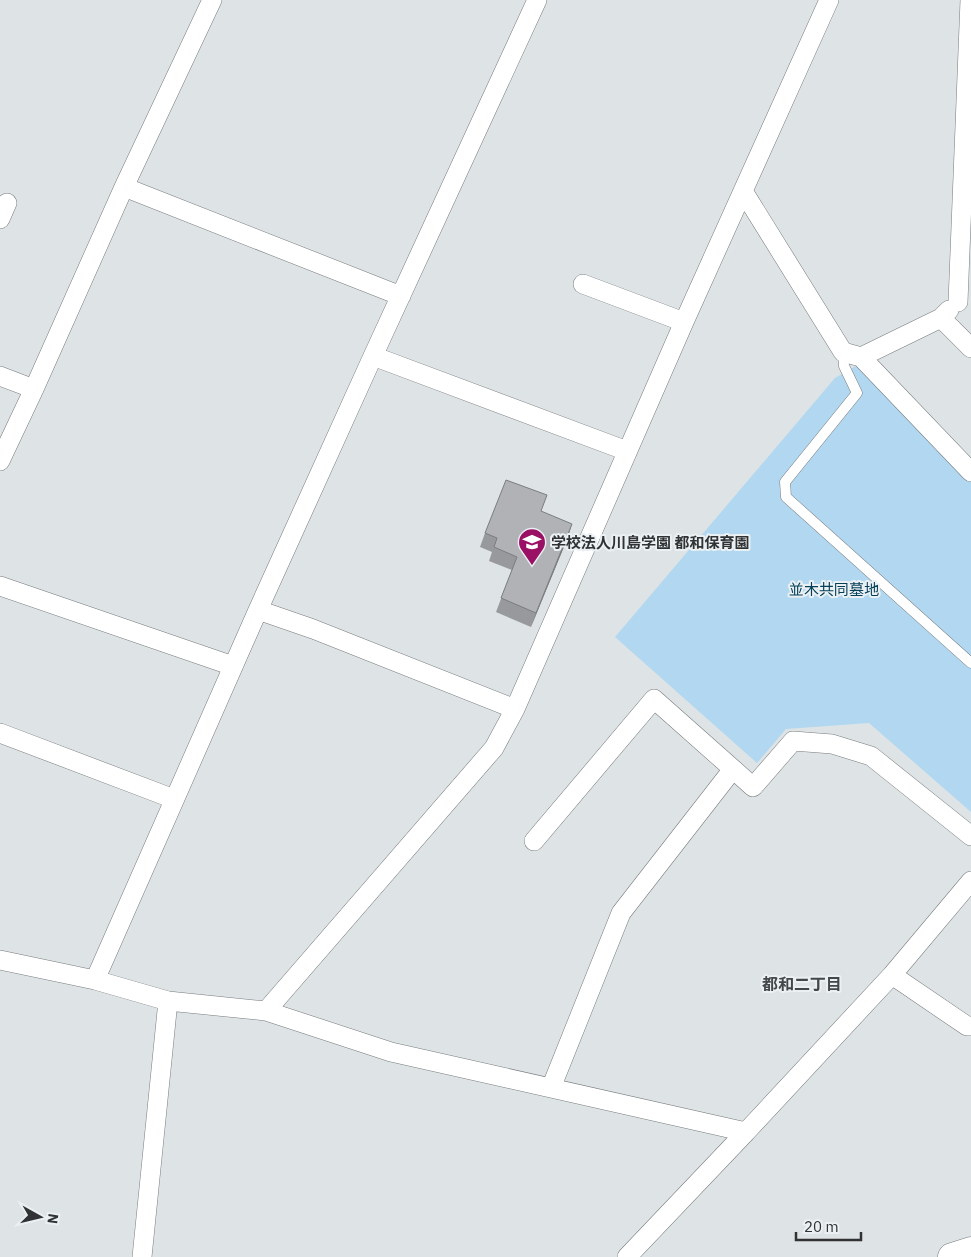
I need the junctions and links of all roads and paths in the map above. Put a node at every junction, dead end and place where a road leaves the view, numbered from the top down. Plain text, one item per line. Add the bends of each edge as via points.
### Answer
1 (212, 0) edge
2 (537, 0) edge
3 (829, 0) edge
4 (970, 0) edge
5 (124, 187) junction
6 (743, 191) junction
7 (583, 284) dead end
8 (401, 296) junction
9 (964, 302) edge
10 (940, 318) junction
11 (684, 322) junction
12 (971, 348) edge
13 (843, 352) junction
14 (373, 356) junction
15 (861, 357) junction
16 (0, 376) edge
17 (34, 389) junction
18 (627, 451) junction
19 (0, 461) edge
20 (971, 472) edge
21 (0, 586) edge
22 (258, 610) junction
23 (971, 663) edge
24 (233, 666) junction
25 (515, 709) junction
26 (0, 732) edge
27 (733, 769) junction
28 (174, 799) junction
29 (971, 836) edge
30 (534, 841) dead end
31 (971, 881) edge
32 (0, 960) edge
33 (892, 975) junction
34 (95, 980) junction
35 (168, 1001) junction
36 (266, 1011) junction
37 (971, 1026) edge
38 (552, 1088) junction
39 (746, 1132) junction
40 (971, 1251) edge
41 (142, 1257) edge
42 (626, 1257) edge
43 (952, 1257) edge

1 - 5 street
2 - 8 street
3 - 6 street
4 - 9 street
5 - 8 street
5 - 17 street
6 - 11 street
6 - 13 street
7 - 11 street
8 - 14 street
9 - 10 street
10 - 12 street
10 - 15 street
11 - 18 street
13 - 15 street
13 - 23 lane via 844,366 857,393 785,482 786,497
14 - 18 street
14 - 22 street
15 - 20 street
16 - 17 street
17 - 19 street
18 - 25 street
21 - 24 street
22 - 24 street
22 - 25 street
24 - 28 street
25 - 36 street via 494,748
26 - 28 street
27 - 29 street via 753,787 793,741 832,744 871,756
27 - 30 street via 654,699
27 - 38 street via 621,913
28 - 34 street
31 - 33 street
32 - 34 street
33 - 37 street
33 - 39 street
34 - 35 street
35 - 36 street
35 - 41 street
36 - 38 street via 391,1052
38 - 39 street
39 - 42 street
40 - 43 highway

